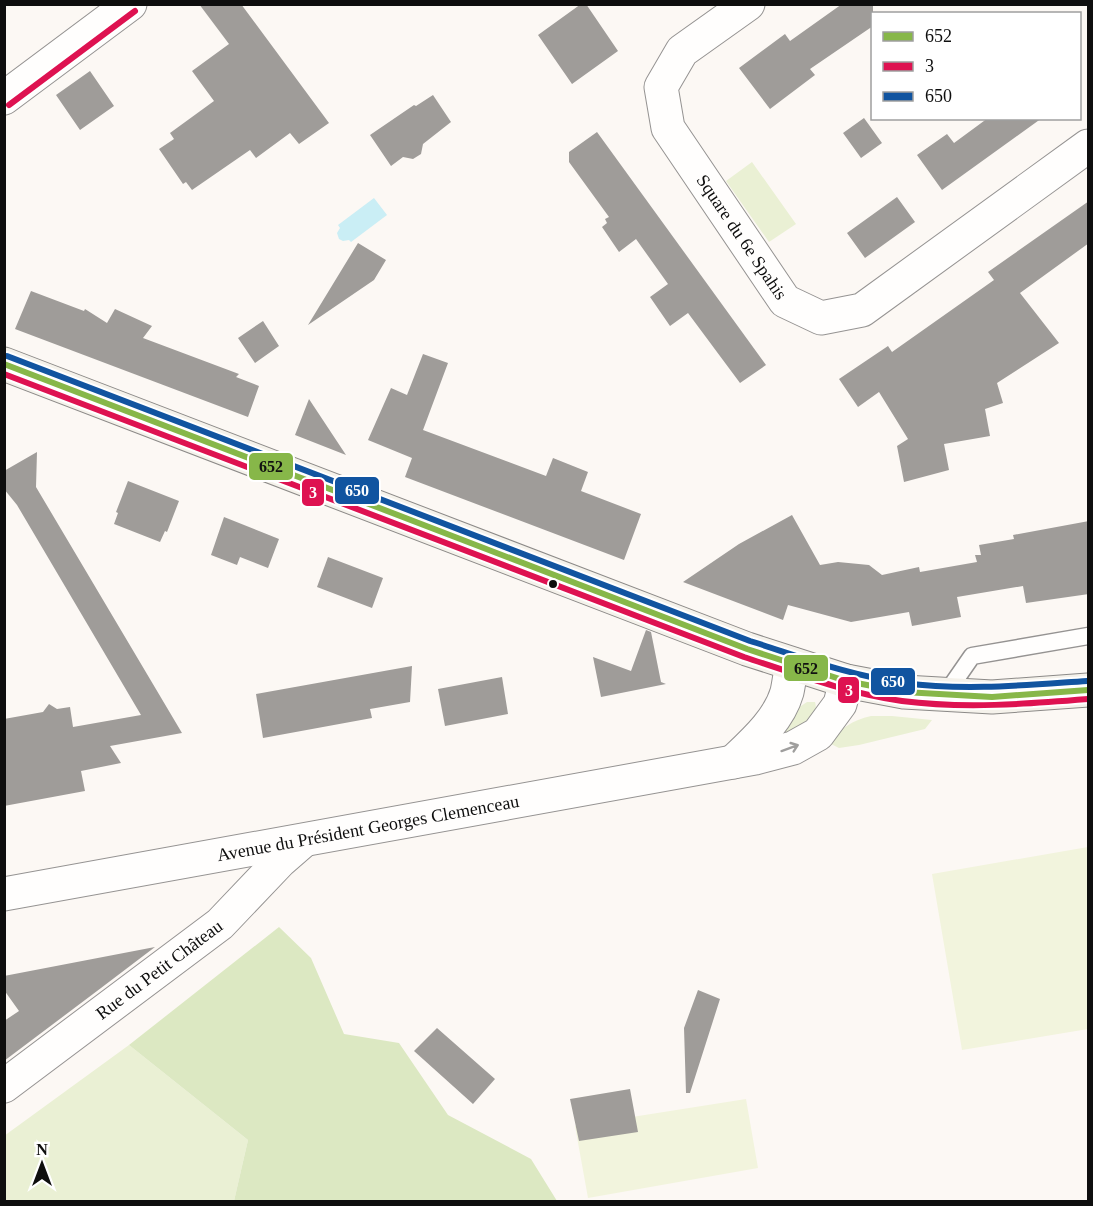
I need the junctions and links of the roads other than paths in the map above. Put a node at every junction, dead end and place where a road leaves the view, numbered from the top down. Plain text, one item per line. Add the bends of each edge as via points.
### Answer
1 (130, 4) edge
2 (748, 4) edge
3 (4, 98) edge
4 (1089, 146) edge
5 (4, 364) edge
6 (1089, 636) edge
7 (792, 664) junction
8 (846, 681) junction
9 (1089, 690) edge
10 (945, 695) junction
11 (733, 762) junction
12 (303, 841) junction
13 (4, 894) edge
14 (4, 1086) edge

1 - 3 street
2 - 4 street, Square du 6e Spahis via 682,51 661,87 668,128 785,302 821,318 862,310
5 - 7 main road
6 - 10 lane via 972,656
7 - 8 main road
7 - 11 street via 786,693 774,718
8 - 10 main road
11 -> 8 street, Avenue du Président Georges Clemenceau via 793,748 818,734 840,704
9 - 10 main road via 992,698
11 - 12 street, Avenue du Président Georges Clemenceau
12 - 13 street, Avenue du Président Georges Clemenceau
12 - 14 street, Rue du Petit Château via 220,924

